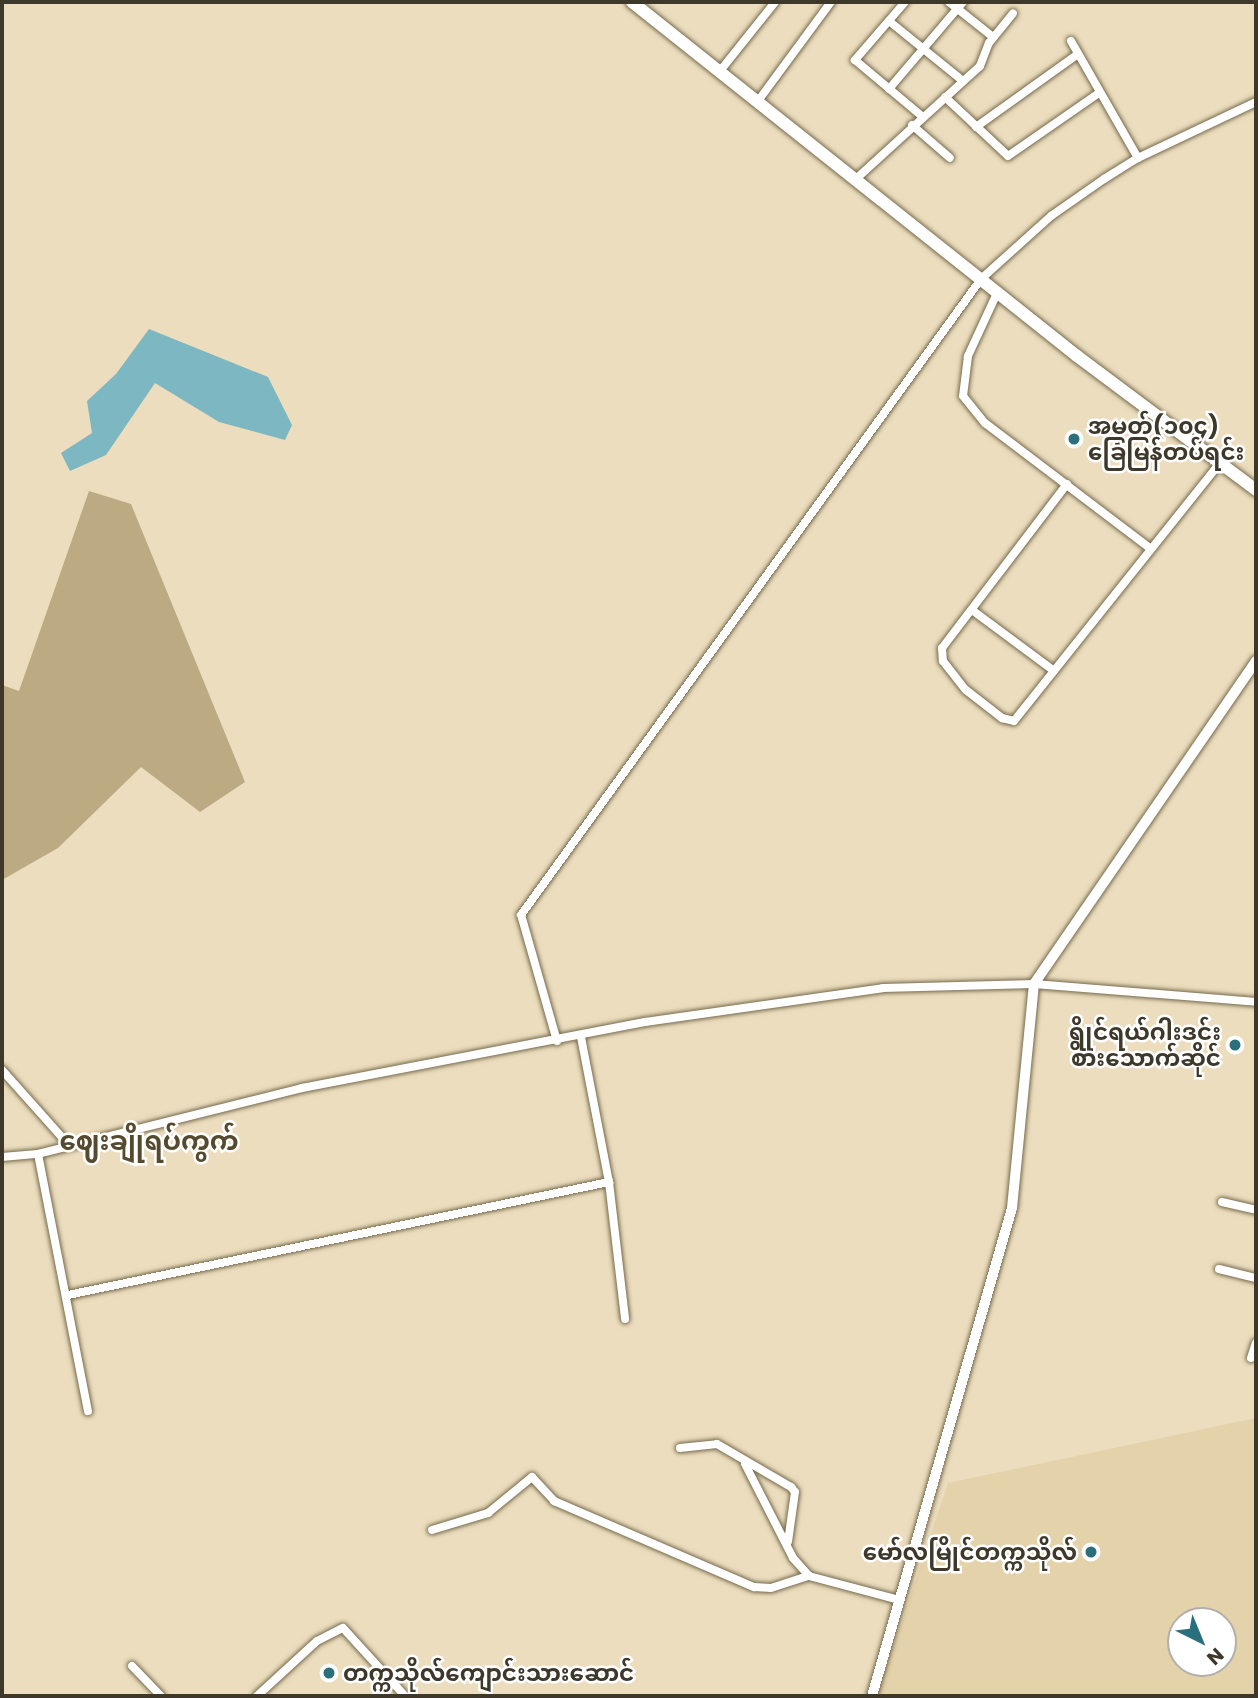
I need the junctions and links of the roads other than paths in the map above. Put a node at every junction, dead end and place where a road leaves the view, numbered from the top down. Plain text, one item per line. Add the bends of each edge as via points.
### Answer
1 (632, 2) edge
2 (775, 2) edge
3 (831, 2) edge
4 (905, 2) edge
5 (949, 2) edge
6 (960, 5) edge
7 (1013, 13) dead end
8 (889, 21) junction
9 (993, 37) junction
10 (1071, 41) dead end
11 (924, 50) junction
12 (1078, 54) junction
13 (720, 71) junction
14 (963, 81) junction
15 (889, 89) junction
16 (1100, 93) junction
17 (945, 97) junction
18 (758, 101) junction
19 (1256, 102) edge
20 (923, 117) junction
21 (912, 125) junction
22 (976, 127) junction
23 (950, 158) dead end
24 (1138, 158) junction
25 (857, 178) junction
26 (981, 279) junction
27 (998, 291) junction
28 (1220, 463) junction
29 (1067, 484) junction
30 (1256, 490) edge
31 (1152, 549) junction
32 (972, 610) junction
33 (1256, 662) edge
34 (1054, 671) junction
35 (1034, 984) junction
36 (1256, 1002) edge
37 (581, 1037) junction
38 (557, 1041) junction
39 (2, 1070) edge
40 (68, 1144) junction
41 (38, 1154) junction
42 (2, 1157) edge
43 (609, 1182) junction
44 (1222, 1202) dead end
45 (1256, 1210) edge
46 (1219, 1269) dead end
47 (1256, 1278) edge
48 (68, 1295) junction
49 (625, 1320) dead end
50 (1256, 1343) edge
51 (1251, 1358) dead end
52 (89, 1411) dead end
53 (680, 1448) dead end
54 (745, 1464) junction
55 (432, 1530) dead end
56 (788, 1542) junction
57 (809, 1576) junction
58 (899, 1600) junction
59 (132, 1666) dead end
60 (161, 1696) edge
61 (257, 1696) edge
62 (405, 1696) edge
63 (872, 1696) edge

1 - 13 highway
2 - 13 street
3 - 18 street
4 - 8 street
5 - 6 street
6 - 9 street
6 - 11 street
7 - 9 street
8 - 11 street
8 - 15 street via 855,60
9 - 14 street via 980,65
10 - 12 street
11 - 14 street
11 - 15 street
12 - 16 street
12 - 22 street
13 - 18 highway
14 - 17 street
15 - 20 street
16 - 22 street via 1011,155
16 - 24 street
17 - 20 street
17 - 22 street
18 - 25 highway
19 - 24 street
20 - 21 street
21 - 23 street
21 - 25 street
24 - 26 street via 1051,216
25 - 26 highway
26 - 27 highway
26 - 38 street via 522,915
27 - 28 highway
27 - 29 street via 968,356 963,396 985,423
28 - 30 highway
28 - 31 street
29 - 31 street
29 - 32 street
31 - 34 street
32 - 34 street
32 - 34 street via 942,648 943,661 966,690 1002,718 1014,721
33 - 35 main road
35 - 36 street
35 - 37 street via 883,988 645,1022
35 - 58 main road via 1012,1208
37 - 38 street
37 - 43 street
38 - 40 street via 302,1088
39 - 40 street
40 - 41 street
41 - 42 street
41 - 48 street
43 - 48 street
43 - 49 street
44 - 45 street
46 - 47 street
48 - 52 street
50 - 51 street
53 - 54 street via 717,1444
54 - 56 street
54 - 56 street via 794,1490
55 - 57 street via 488,1513 532,1477 554,1501 754,1587 771,1588
56 - 57 street via 793,1558
57 - 58 street
58 - 63 main road
59 - 60 street
61 - 62 street via 317,1642 343,1628

